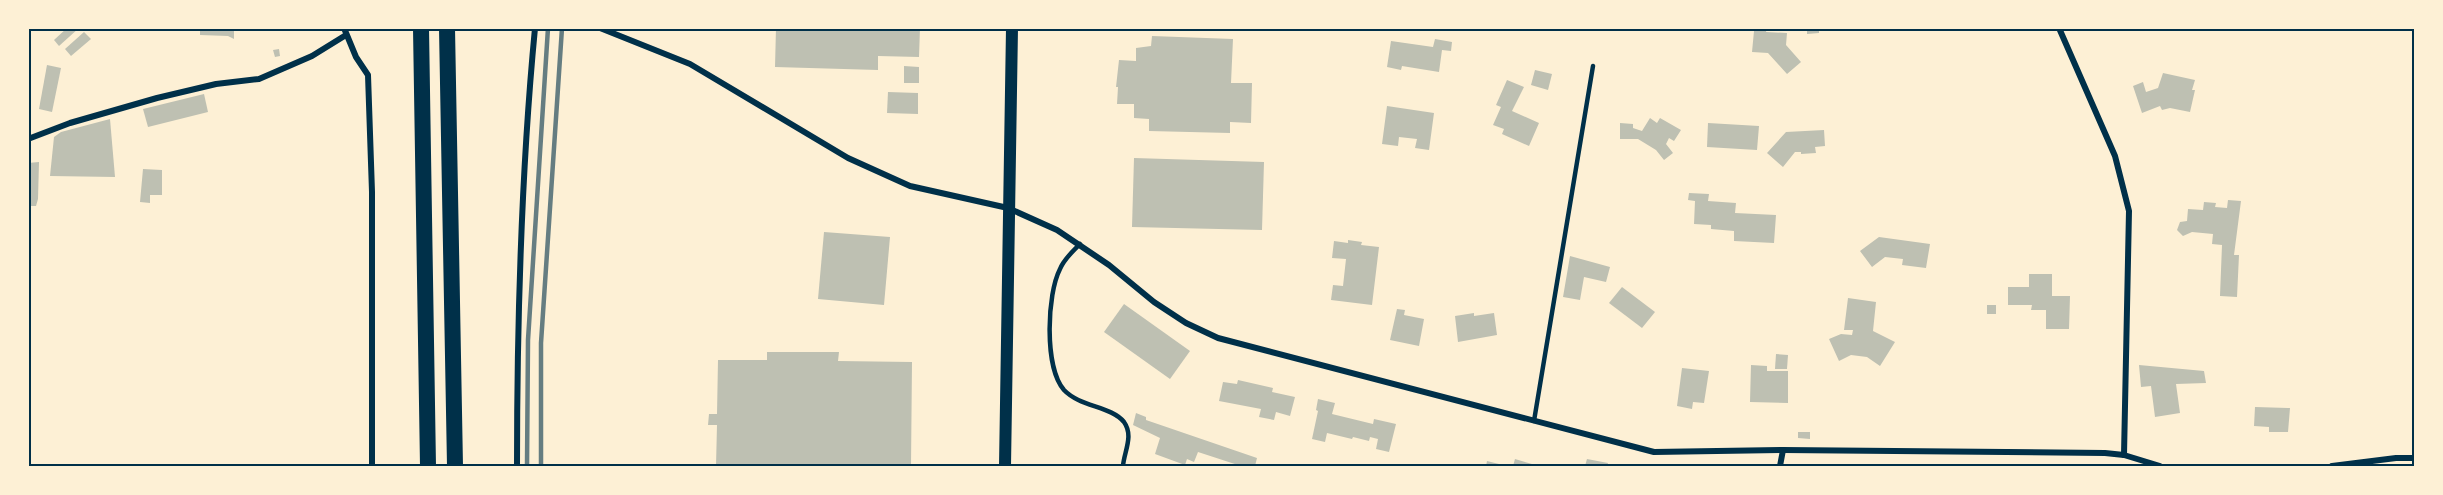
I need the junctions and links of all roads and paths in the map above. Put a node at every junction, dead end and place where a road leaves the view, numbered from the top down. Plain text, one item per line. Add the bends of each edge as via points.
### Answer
1 (421, 28) edge
2 (447, 28) edge
3 (535, 28) edge
4 (600, 28) edge
5 (1012, 28) edge
6 (2059, 28) edge
7 (345, 32) edge
8 (1593, 66) dead end
9 (28, 139) edge
10 (1008, 208) junction
11 (1080, 244) junction
12 (1534, 422) junction
13 (1783, 450) junction
14 (2124, 455) junction
15 (2415, 458) edge
16 (372, 466) edge
17 (428, 466) edge
18 (454, 466) edge
19 (517, 466) edge
20 (1005, 466) edge
21 (1123, 466) edge
22 (1780, 466) edge
23 (2160, 466) edge
24 (2332, 466) edge

1 - 17 highway
2 - 18 highway
3 - 19 street via 522,214
4 - 10 street via 690,64 848,158 910,186
5 - 10 main road
6 - 14 street via 2115,156 2129,211
7 - 9 street via 312,56 259,79 157,98
7 - 16 street via 368,75
8 - 12 lane
10 - 11 street
10 - 20 main road
11 - 12 street via 1154,302 1218,338
11 - 21 lane via 1060,268 1053,288 1049,342 1054,369 1063,389 1083,404 1123,421 1128,431
12 - 13 street via 1654,452
13 - 14 street
13 - 22 street
14 - 23 street
15 - 24 street

